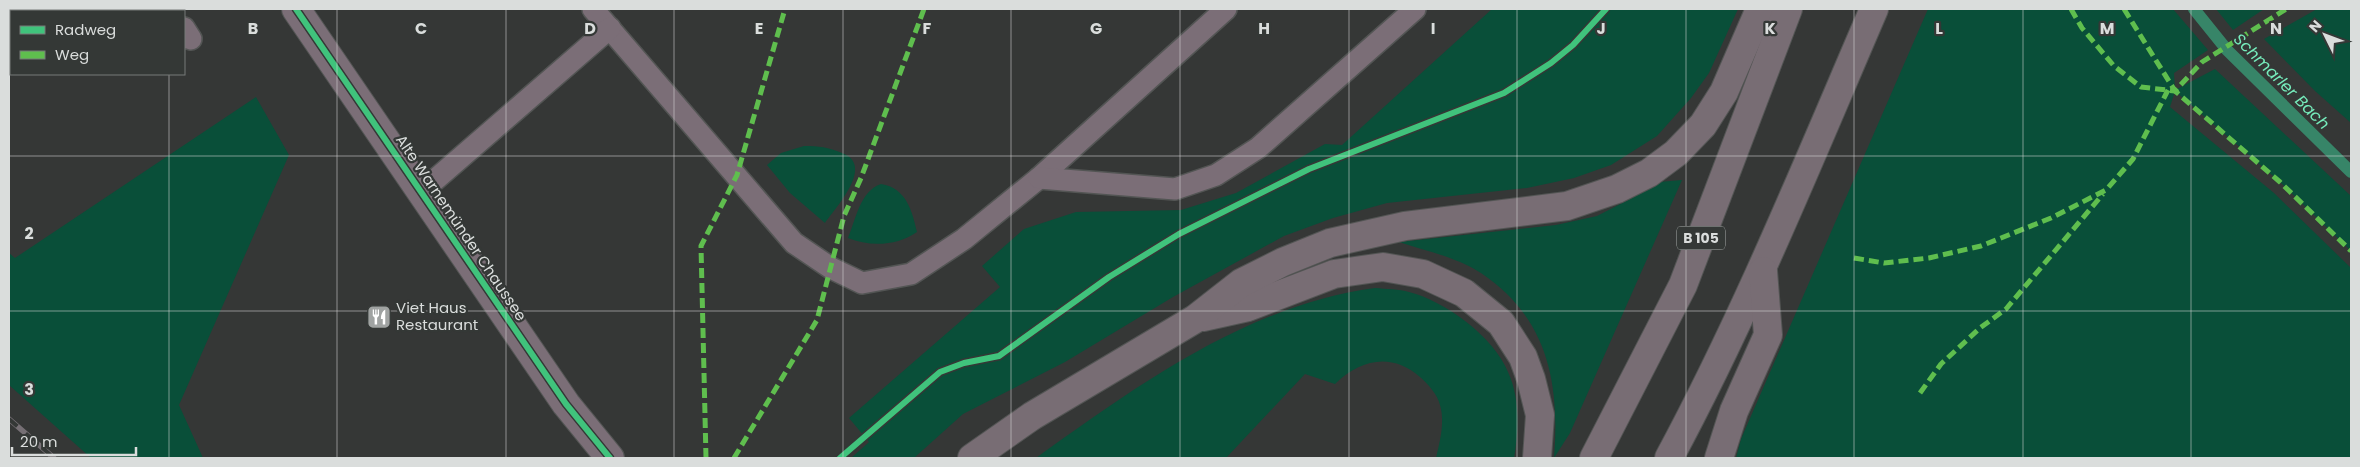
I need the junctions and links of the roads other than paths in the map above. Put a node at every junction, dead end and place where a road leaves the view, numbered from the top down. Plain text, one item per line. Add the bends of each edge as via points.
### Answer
1 (296, 9) edge
2 (593, 9) edge
3 (1226, 9) edge
4 (1414, 9) edge
5 (1760, 9) edge
6 (1788, 9) edge
7 (1874, 9) edge
8 (610, 28) junction
9 (1039, 178) junction
10 (420, 192) junction
11 (1763, 269) junction
12 (1195, 319) junction
13 (610, 458) edge
14 (972, 458) edge
15 (1537, 458) edge
16 (1594, 458) edge
17 (1669, 458) edge
18 (1719, 458) edge

1 - 10 street, Alte Warnemünder Chaussee
2 - 8 lane
3 - 9 lane
4 - 9 lane via 1258,148 1216,175 1175,189
5 - 12 highway via 1724,92 1703,125 1676,153 1649,173 1617,189 1567,206 1405,226 1330,243 1242,283
6 - 16 highway, B 105 via 1683,285
7 - 11 highway
8 - 9 lane via 794,244 862,283 911,274 964,239
8 - 10 lane
10 - 13 street, Alte Warnemünder Chaussee via 566,404
11 - 17 highway
11 - 18 highway via 1768,335 1734,411
12 - 14 highway via 1032,416
12 - 15 highway via 1248,306 1334,274 1383,267 1423,274 1464,293 1501,322 1531,379 1540,415

